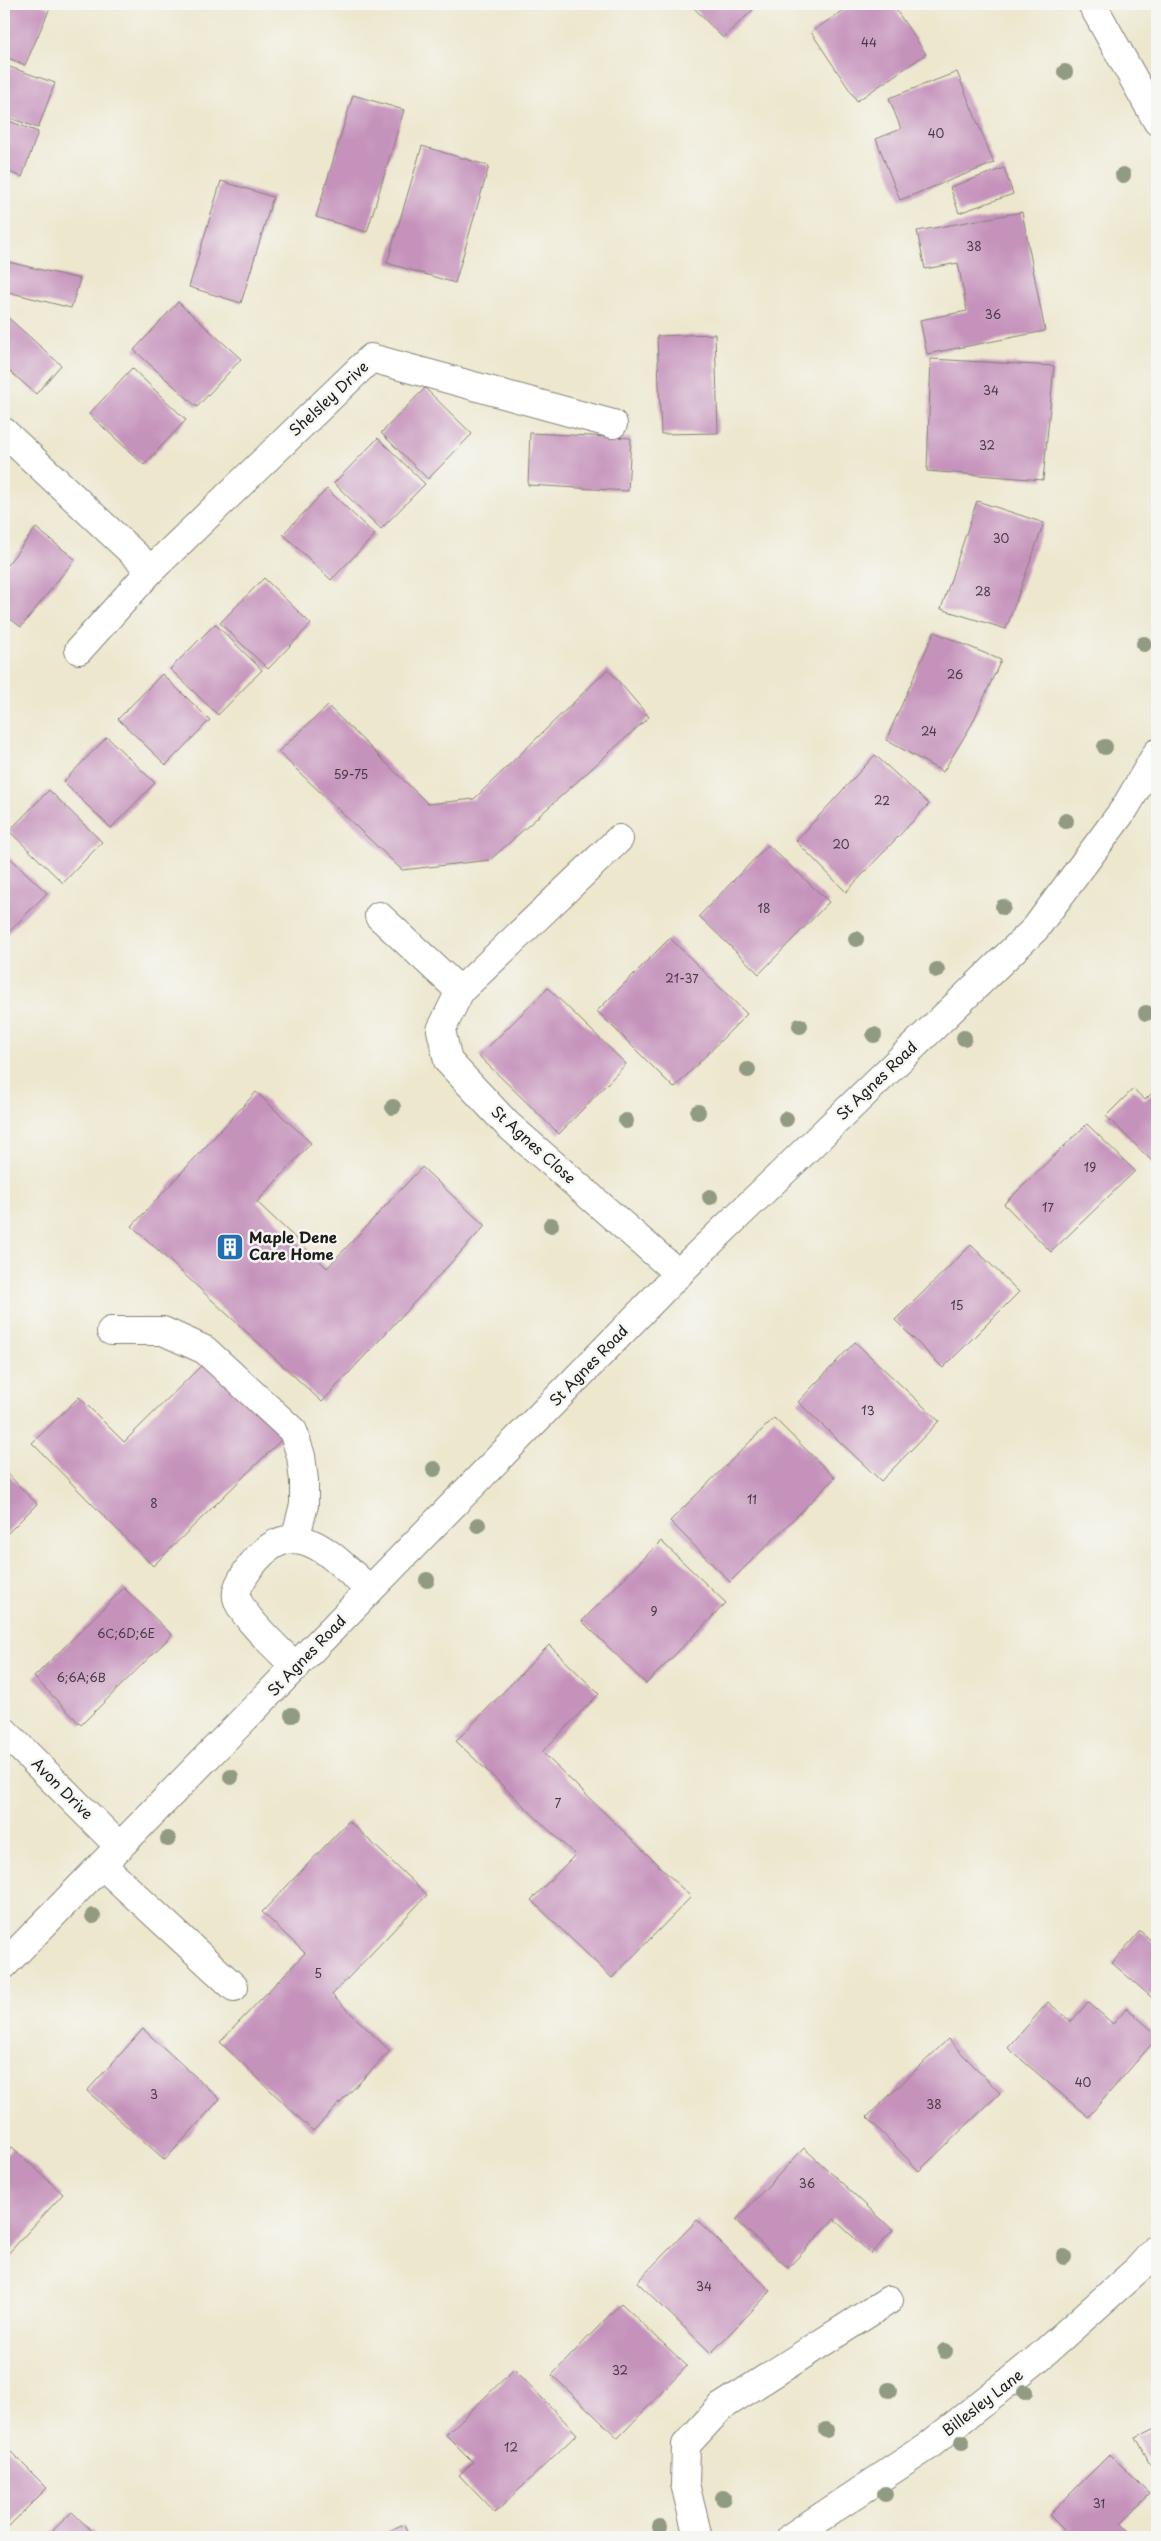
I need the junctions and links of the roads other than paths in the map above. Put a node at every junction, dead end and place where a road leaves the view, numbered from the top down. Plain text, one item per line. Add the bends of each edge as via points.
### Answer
1 (1092, 4) edge
2 (1157, 121) edge
3 (613, 424) dead end
4 (4, 432) edge
5 (150, 570) junction
6 (79, 650) dead end
7 (1157, 753) edge
8 (619, 838) dead end
9 (379, 916) dead end
10 (460, 991) junction
11 (679, 1274) junction
12 (111, 1331) dead end
13 (295, 1538) junction
14 (370, 1590) junction
15 (296, 1667) junction
16 (4, 1731) edge
17 (111, 1856) junction
18 (4, 1965) edge
19 (234, 1987) dead end
20 (1157, 2248) edge
21 (889, 2300) dead end
22 (698, 2537) edge
23 (791, 2537) edge

1 - 2 street
3 - 5 street, Shelsley Drive via 371,358
4 - 5 street
5 - 6 street, Shelsley Drive
7 - 11 street, St Agnes Road via 1125,808 1035,929
8 - 10 street, St Agnes Close
9 - 10 street
10 - 11 street, St Agnes Close via 441,1030 448,1061 507,1124
11 - 14 street, St Agnes Road
12 - 13 street via 163,1331 205,1350 294,1431 304,1481 304,1505
13 - 14 street via 316,1544
13 - 15 street via 275,1542 263,1551 239,1583 237,1600 245,1614
14 - 15 street, St Agnes Road
15 - 17 street, St Agnes Road
16 - 17 street, Avon Drive
17 - 18 street, St Agnes Road
17 - 19 street, Avon Drive
20 - 23 street, Billesley Lane via 1138,2269 1036,2360 927,2447
21 - 22 street via 721,2407 686,2445 685,2484

